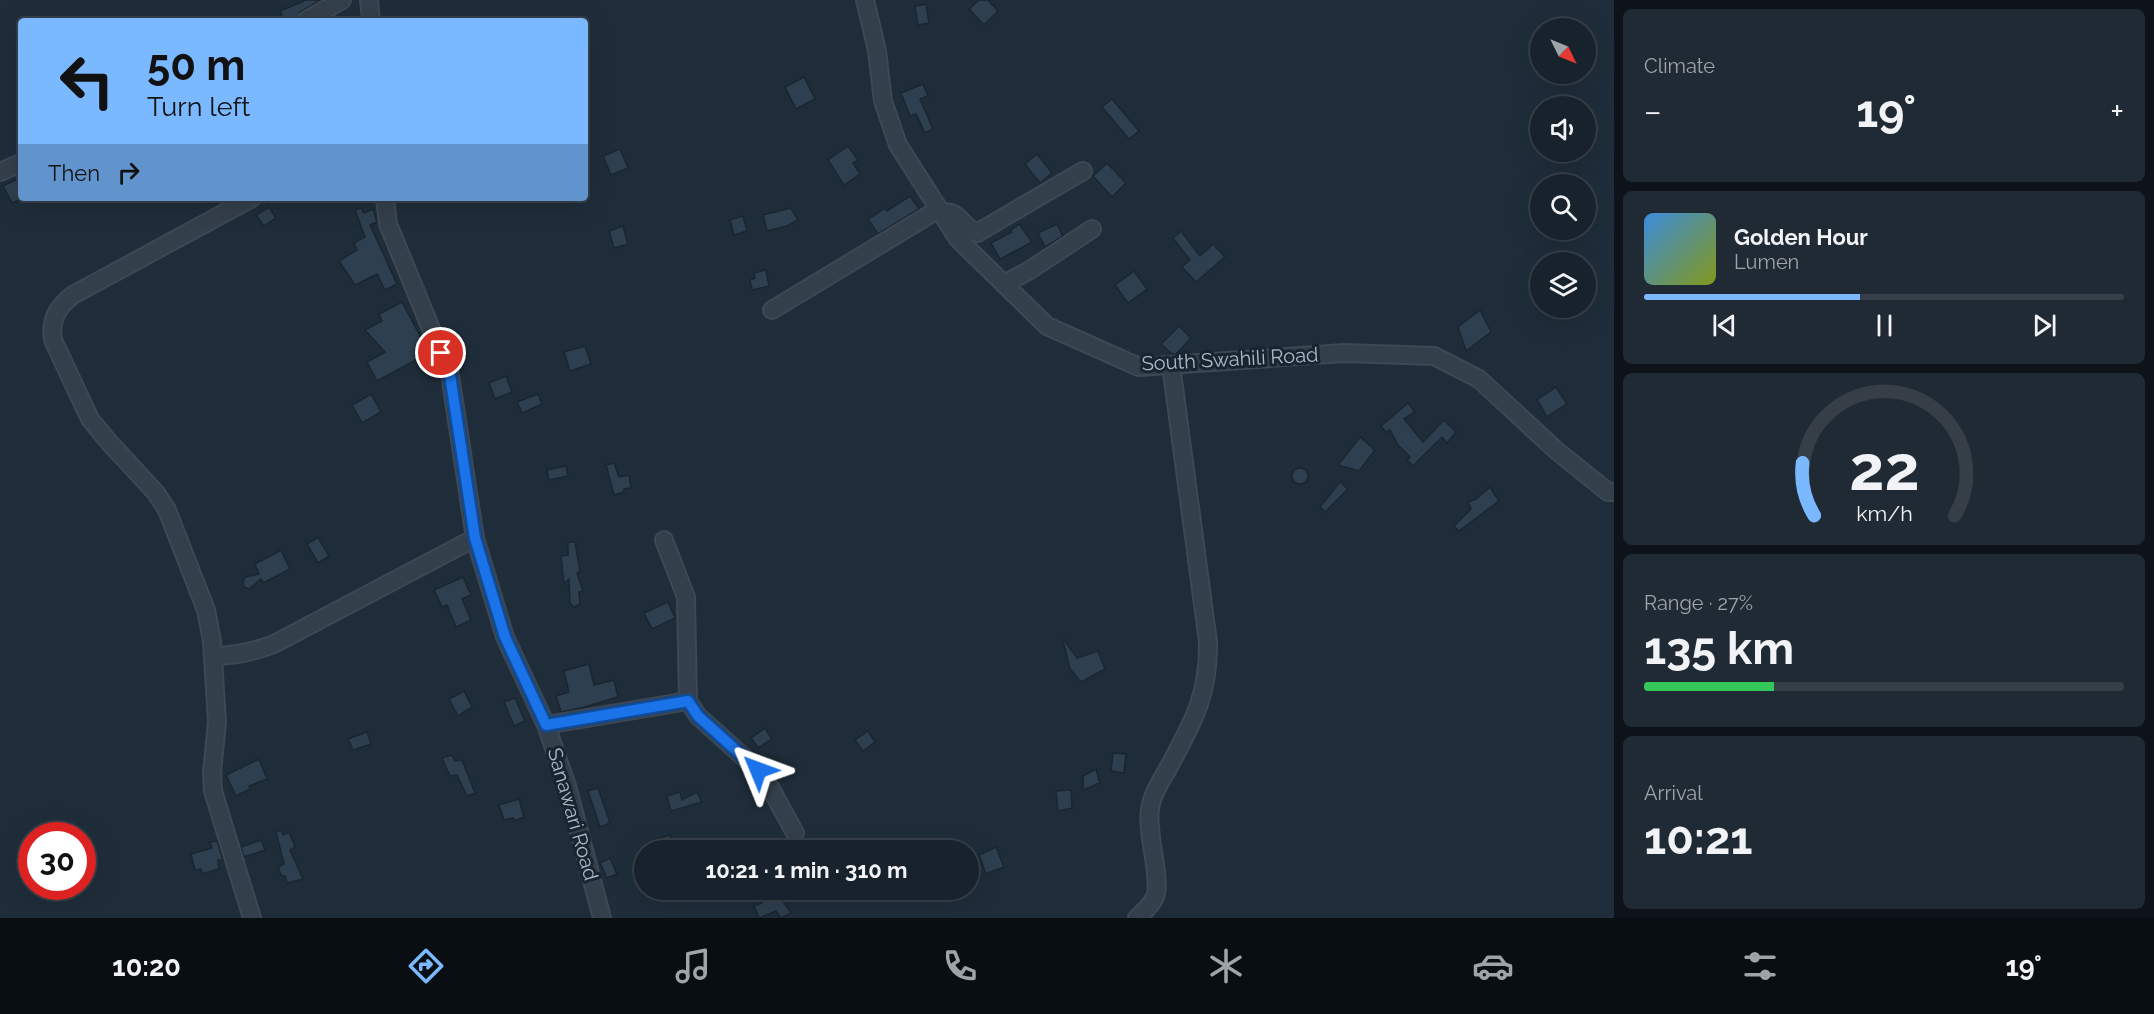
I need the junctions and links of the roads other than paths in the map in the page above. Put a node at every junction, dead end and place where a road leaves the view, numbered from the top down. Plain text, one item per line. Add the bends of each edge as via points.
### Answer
1 (342, 0) edge
2 (369, 0) edge
3 (865, 0) edge
4 (310, 18) edge
5 (371, 18) edge
6 (18, 164) edge
7 (1083, 171) dead end
8 (0, 172) edge
9 (246, 201) edge
10 (386, 201) edge
11 (941, 211) junction
12 (1092, 229) dead end
13 (1004, 284) junction
14 (772, 310) dead end
15 (1171, 365) junction
16 (1612, 494) edge
17 (475, 538) junction
18 (664, 540) dead end
19 (213, 656) junction
20 (688, 701) junction
21 (546, 725) junction
22 (795, 833) dead end
23 (252, 918) edge
24 (602, 918) edge
25 (1137, 918) edge

1 - 4 street
2 - 5 street
3 - 11 street, South Swahili Road via 886,112 898,145
6 - 8 street
7 - 11 street via 977,233 954,213
9 - 19 street via 73,295 63,302 52,324 53,340 90,419 167,510 208,616
10 - 17 street, Sanawari Road via 387,224 450,375
11 - 13 street, South Swahili Road via 958,239
11 - 14 street
12 - 13 street
13 - 15 street, South Swahili Road via 1047,326 1139,367
15 - 16 street, South Swahili Road via 1344,353 1434,356 1479,379 1557,451
15 - 25 street via 1209,659 1194,719 1152,801 1149,828 1156,892
17 - 19 street via 274,644 234,656
17 - 21 street, Sanawari Road via 505,637
18 - 20 street via 686,597
19 - 23 street via 218,729 213,790
20 - 21 street
20 - 22 street via 698,716 761,775
21 - 24 street, Sanawari Road via 567,786

